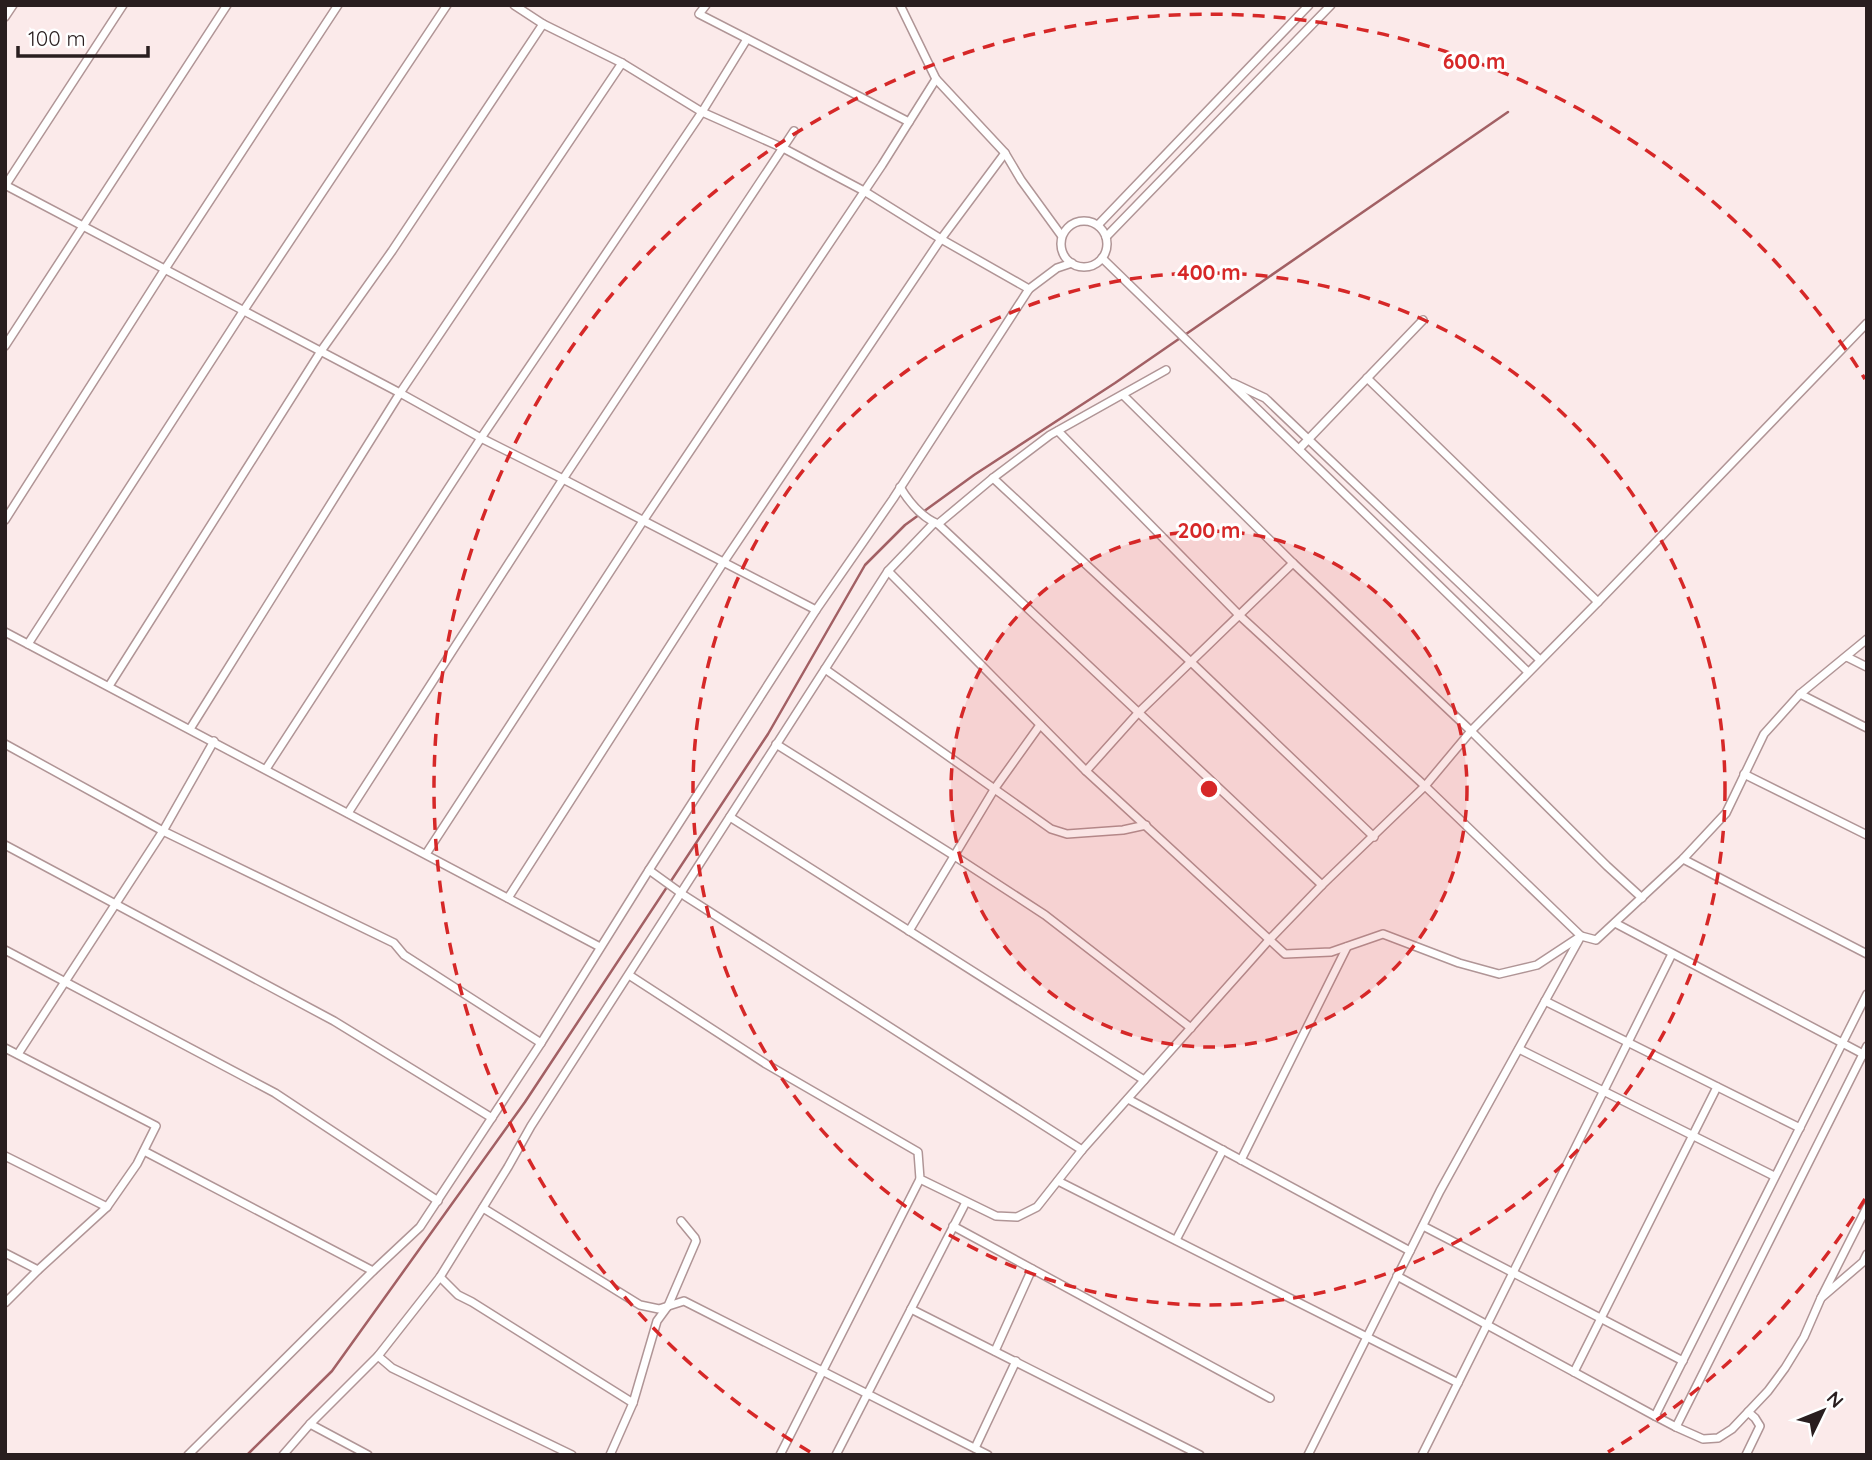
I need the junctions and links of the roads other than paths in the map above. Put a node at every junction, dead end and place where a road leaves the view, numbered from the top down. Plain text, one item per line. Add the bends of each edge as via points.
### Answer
1 (13, 5) edge
2 (122, 5) edge
3 (227, 5) edge
4 (338, 5) edge
5 (447, 5) edge
6 (514, 5) edge
7 (706, 5) edge
8 (900, 5) edge
9 (1309, 5) edge
10 (1331, 5) edge
11 (5, 17) edge
12 (543, 24) junction
13 (747, 39) junction
14 (622, 63) junction
15 (936, 79) junction
16 (702, 112) junction
17 (909, 122) junction
18 (794, 131) dead end
19 (783, 148) junction
20 (1005, 153) junction
21 (5, 185) edge
22 (864, 191) junction
23 (82, 225) junction
24 (1098, 225) junction
25 (1061, 235) junction
26 (1106, 237) junction
27 (941, 239) junction
28 (1102, 258) junction
29 (1072, 263) junction
30 (165, 269) junction
31 (1029, 289) junction
32 (244, 310) junction
33 (1423, 320) dead end
34 (1867, 323) edge
35 (5, 346) edge
36 (321, 351) junction
37 (1166, 370) dead end
38 (1367, 378) junction
39 (1227, 380) junction
40 (400, 393) junction
41 (1123, 395) junction
42 (1058, 431) junction
43 (481, 438) junction
44 (1308, 439) junction
45 (1299, 449) junction
46 (564, 478) junction
47 (993, 478) junction
48 (900, 487) junction
49 (5, 520) edge
50 (643, 521) junction
51 (934, 522) junction
52 (723, 563) junction
53 (1293, 563) junction
54 (888, 571) junction
55 (1598, 602) junction
56 (816, 610) junction
57 (1239, 615) junction
58 (5, 632) edge
59 (1867, 639) edge
60 (28, 644) junction
61 (1847, 657) junction
62 (1540, 660) junction
63 (1191, 662) junction
64 (1867, 667) edge
65 (825, 669) junction
66 (1528, 672) junction
67 (109, 686) junction
68 (1800, 694) junction
69 (1138, 713) junction
70 (1040, 725) junction
71 (1867, 728) edge
72 (190, 729) junction
73 (1471, 731) junction
74 (214, 741) junction
75 (5, 744) edge
76 (776, 744) junction
77 (267, 769) junction
78 (1086, 771) junction
79 (1744, 774) junction
80 (1425, 786) junction
81 (995, 788) junction
82 (348, 813) junction
83 (730, 817) junction
84 (1146, 825) junction
85 (163, 831) junction
86 (1867, 835) edge
87 (1374, 837) junction
88 (5, 845) edge
89 (426, 854) junction
90 (953, 855) junction
91 (1683, 859) junction
92 (649, 870) junction
93 (1322, 886) junction
94 (680, 892) junction
95 (508, 898) junction
96 (1642, 898) junction
97 (116, 904) junction
98 (1615, 923) junction
99 (909, 931) junction
100 (1581, 936) junction
101 (1269, 940) junction
102 (600, 947) junction
103 (1347, 947) junction
104 (5, 950) edge
105 (1672, 954) junction
106 (1867, 954) edge
107 (629, 975) junction
108 (65, 982) junction
109 (1867, 994) edge
110 (1545, 1001) junction
111 (1191, 1028) junction
112 (1628, 1042) junction
113 (541, 1043) junction
114 (1842, 1044) junction
115 (5, 1048) edge
116 (1518, 1049) junction
117 (1865, 1052) edge
118 (18, 1054) junction
119 (1144, 1080) junction
120 (1717, 1087) junction
121 (1603, 1091) junction
122 (1128, 1098) junction
123 (492, 1118) junction
124 (1800, 1128) junction
125 (1693, 1136) junction
126 (1082, 1150) junction
127 (1223, 1150) junction
128 (144, 1151) junction
129 (5, 1156) edge
130 (1241, 1160) junction
131 (1774, 1176) junction
132 (920, 1179) junction
133 (1058, 1181) junction
134 (438, 1200) junction
135 (966, 1202) junction
136 (107, 1207) junction
137 (1867, 1207) edge
138 (483, 1208) junction
139 (681, 1222) dead end
140 (953, 1226) junction
141 (1423, 1226) junction
142 (1175, 1240) junction
143 (1410, 1251) junction
144 (5, 1253) edge
145 (1866, 1260) edge
146 (38, 1269) junction
147 (1032, 1269) junction
148 (373, 1270) junction
149 (1513, 1273) junction
150 (1397, 1276) junction
151 (440, 1277) junction
152 (1821, 1298) junction
153 (5, 1303) edge
154 (668, 1306) junction
155 (911, 1309) junction
156 (1601, 1318) junction
157 (1487, 1325) junction
158 (1367, 1337) junction
159 (995, 1351) junction
160 (378, 1356) junction
161 (1016, 1361) junction
162 (1683, 1361) junction
163 (822, 1371) junction
164 (1574, 1372) junction
165 (1458, 1383) junction
166 (867, 1393) junction
167 (1270, 1398) dead end
168 (633, 1403) junction
169 (1748, 1412) junction
170 (1655, 1416) junction
171 (310, 1424) junction
172 (1676, 1427) junction
173 (975, 1448) junction
174 (188, 1455) edge
175 (283, 1455) edge
176 (368, 1455) edge
177 (572, 1455) edge
178 (610, 1455) edge
179 (780, 1455) edge
180 (836, 1455) edge
181 (988, 1455) edge
182 (1200, 1455) edge
183 (1308, 1455) edge
184 (1422, 1455) edge
185 (1746, 1455) edge

1 - 11 street
2 - 21 street
3 - 23 street
4 - 30 street
5 - 32 street
6 - 12 street
7 - 13 street via 699,14
8 - 15 street
9 - 24 street
10 - 26 street
12 - 14 street
12 - 36 street
13 - 16 street
13 - 17 street
14 - 16 street
14 - 40 street
15 - 17 street
15 - 20 street
16 - 19 street
16 - 43 street
17 - 22 street
18 - 19 street
19 - 22 street
19 - 46 street
20 - 25 street
20 - 27 street
21 - 23 street
22 - 27 street
22 - 50 street
23 - 30 street
23 - 35 street
24 - 25 street via 1074,223
24 - 26 street
25 - 29 street via 1063,254
26 - 28 street
27 - 31 street
27 - 52 street
28 - 29 street via 1091,266
28 - 39 street
29 - 31 street
30 - 32 street
30 - 49 street
31 - 48 street
32 - 36 street
32 - 60 street
33 - 38 street
34 - 55 street
36 - 40 street
36 - 67 street
37 - 41 street
38 - 44 street
38 - 55 street
39 - 44 street via 1265,398
39 - 45 street
40 - 43 street
40 - 72 street
41 - 42 street
41 - 53 street
42 - 47 street
42 - 57 street
43 - 46 street
43 - 77 street
44 - 45 street
44 - 62 street
45 - 66 street
46 - 50 street
46 - 82 street
47 - 51 street
47 - 63 street
48 - 51 street via 909,502
48 - 56 street
50 - 52 street
50 - 89 street
51 - 54 street
51 - 69 street
52 - 56 street
52 - 95 street
53 - 57 street
53 - 73 street
54 - 65 street
54 - 70 street
55 - 62 street
56 - 92 street
57 - 63 street
57 - 80 street
58 - 60 street
59 - 61 street
60 - 67 street
61 - 64 street
61 - 68 street
62 - 66 street
63 - 69 street
63 - 87 street
65 - 76 street
65 - 81 street
66 - 73 street
67 - 72 street
68 - 71 street
68 - 79 street via 1764,734
69 - 78 street
69 - 93 street
70 - 78 street
70 - 81 street
72 - 74 street
73 - 80 street
73 - 96 street
74 - 77 street
74 - 85 street
75 - 85 street
76 - 83 street
76 - 90 street
77 - 82 street
78 - 84 street
79 - 86 street
79 - 91 street via 1726,813
80 - 87 street
80 - 100 street
81 - 84 street via 1051,829 1067,834
81 - 90 street
82 - 89 street
83 - 94 street
83 - 99 street
84 - 101 street
85 - 97 street
85 - 113 street via 394,943 404,955
87 - 93 street
88 - 97 street
89 - 95 street
90 - 99 street
90 - 111 street via 1045,915
91 - 96 street
91 - 106 street
92 - 94 street
92 - 102 street
93 - 101 street
94 - 107 street
94 - 126 street
95 - 102 street
96 - 98 street
97 - 108 street
97 - 123 street via 334,1021
98 - 100 street via 1595,940
98 - 105 street
99 - 119 street
100 - 103 street via 1537,965 1499,974 1383,934
100 - 110 street
101 - 103 street via 1285,954
101 - 111 street
102 - 113 street
103 - 130 street
104 - 108 street
105 - 112 street
105 - 114 street
107 - 132 street via 766,1064 918,1152
107 - 138 street
108 - 118 street
108 - 134 street via 275,1093
109 - 114 street
110 - 112 street
110 - 116 street
111 - 119 street
112 - 120 street
112 - 121 street
113 - 123 street
114 - 117 street
114 - 124 street
115 - 118 street
116 - 121 street
116 - 141 street
117 - 172 street
118 - 128 street via 156,1126
119 - 122 street
120 - 124 street
120 - 125 street
121 - 125 street
121 - 149 street
122 - 126 street
122 - 127 street
123 - 134 street
124 - 131 street
125 - 131 street
125 - 156 street
126 - 133 street
127 - 130 street
127 - 142 street
128 - 136 street
128 - 148 street
129 - 136 street
130 - 143 street
131 - 162 street
132 - 135 street
132 - 163 street
133 - 135 street via 1037,1207 1017,1217 996,1216
133 - 142 street
134 - 148 street via 420,1227
135 - 140 street
136 - 146 street
137 - 152 street
138 - 151 street
138 - 154 street via 640,1305 659,1310
139 - 154 street via 696,1241
140 - 147 street
140 - 155 street
141 - 143 street
141 - 149 street
142 - 158 street
143 - 150 street
144 - 146 street
145 - 152 street
146 - 153 street
147 - 159 street
147 - 167 street
148 - 174 street
149 - 156 street
149 - 157 street
150 - 157 street
150 - 158 street
151 - 160 street
151 - 168 street via 458,1295
152 - 169 street via 1785,1368
154 - 163 street via 684,1301
154 - 168 street via 657,1321
155 - 159 street
155 - 166 street
156 - 162 street
156 - 164 street
157 - 164 street
157 - 165 street
158 - 165 street
158 - 183 street
159 - 161 street
160 - 171 street
160 - 177 street via 392,1368
161 - 173 street
161 - 182 street
162 - 170 street
163 - 166 street
163 - 179 street
164 - 170 street
165 - 184 street
166 - 173 street
166 - 180 street
168 - 178 street
169 - 172 street via 1718,1438 1703,1439
169 - 185 street via 1760,1426
170 - 172 street
171 - 175 street
171 - 176 street
173 - 181 street

